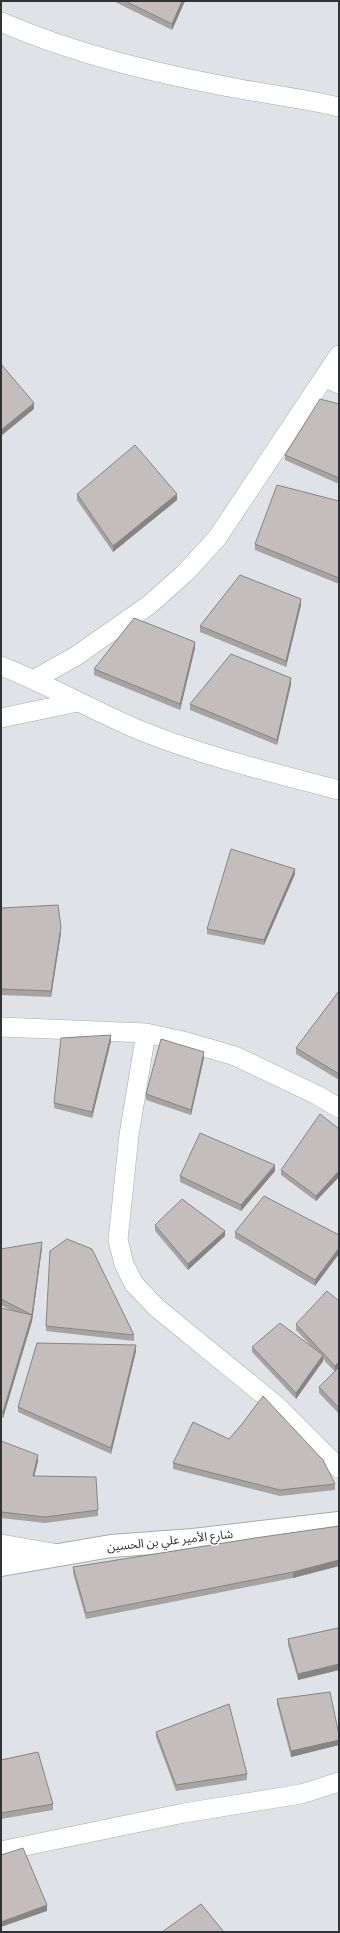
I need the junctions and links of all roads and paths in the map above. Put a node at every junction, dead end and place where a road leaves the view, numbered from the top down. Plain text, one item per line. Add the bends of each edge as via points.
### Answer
1 (1, 22) edge
2 (339, 106) edge
3 (339, 355) edge
4 (332, 380) edge
5 (1, 666) edge
6 (35, 679) junction
7 (78, 702) junction
8 (1, 718) edge
9 (339, 790) edge
10 (1, 1027) edge
11 (146, 1033) junction
12 (339, 1108) edge
13 (339, 1468) edge
14 (339, 1523) edge
15 (1, 1544) edge
16 (60, 1555) junction
17 (1, 1565) edge
18 (339, 1782) edge
19 (1, 1851) edge

1 - 2 street via 95,56 239,88
3 - 4 street
4 - 6 street via 217,538 186,572 149,605 76,656
5 - 6 street
6 - 7 street
7 - 8 street
7 - 9 street via 144,732 225,760
10 - 11 street
11 - 12 street via 235,1056
11 - 13 street via 129,1134 118,1240 124,1264 134,1284 157,1308 276,1405
14 - 16 street, شارع الأمير علي بن الحسين via 193,1540 111,1546
15 - 16 street
16 - 17 street, شارع الأمير علي بن الحسين
18 - 19 street via 301,1794 184,1813

